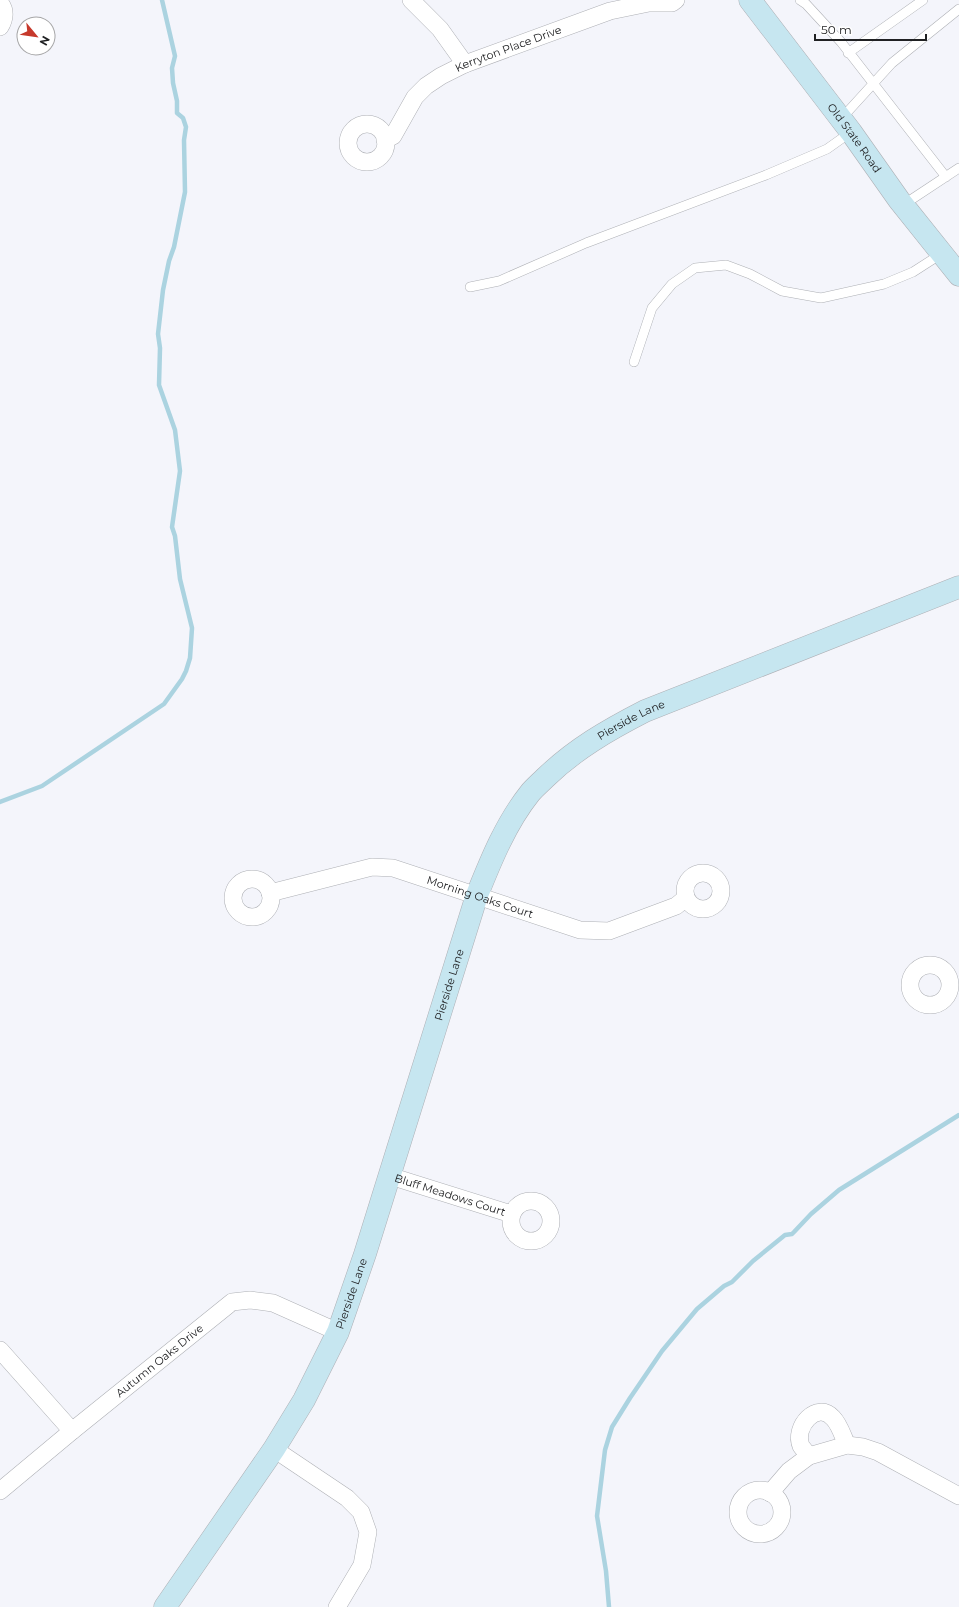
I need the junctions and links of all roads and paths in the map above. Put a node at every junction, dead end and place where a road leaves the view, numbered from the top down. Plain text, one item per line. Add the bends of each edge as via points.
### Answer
1 (411, 0) edge
2 (676, 0) edge
3 (800, 0) edge
4 (923, 0) edge
5 (957, 0) edge
6 (659, 1) edge
7 (0, 3) edge
8 (757, 3) edge
9 (959, 3) edge
10 (606, 5) edge
11 (959, 9) edge
12 (0, 27) edge
13 (848, 53) junction
14 (466, 64) junction
15 (873, 84) junction
16 (846, 126) junction
17 (386, 140) dead end
18 (959, 168) edge
19 (946, 177) junction
20 (903, 205) junction
21 (941, 254) junction
22 (959, 275) edge
23 (470, 287) dead end
24 (634, 362) dead end
25 (959, 587) edge
26 (270, 893) dead end
27 (477, 895) junction
28 (686, 898) dead end
29 (390, 1176) junction
30 (511, 1214) dead end
31 (338, 1332) junction
32 (0, 1350) edge
33 (72, 1431) junction
34 (847, 1445) junction
35 (274, 1449) junction
36 (809, 1456) junction
37 (0, 1492) edge
38 (770, 1492) dead end
39 (959, 1496) edge
40 (165, 1607) edge
41 (337, 1607) edge

1 - 14 street via 440,29
2 - 6 street, Kerryton Place Drive via 672,3
3 - 13 lane via 841,42
4 - 13 lane
5 - 9 lane
6 - 10 street, Kerryton Place Drive via 630,6
7 - 12 street via 4,20
8 - 16 street, Old State Road
10 - 14 street, Kerryton Place Drive
11 - 15 lane via 892,63
13 - 15 lane
14 - 17 street, Kerryton Place Drive via 426,86 415,97 393,136
15 - 16 lane
15 - 19 lane
16 - 20 street, Old State Road
16 - 23 lane via 827,150 586,243 499,281
18 - 19 lane
19 - 20 lane
20 - 21 street, Old State Road
21 - 22 street, Old State Road
21 - 24 lane via 913,272 884,284 821,298 782,291 726,264 695,268 672,284 652,308
25 - 27 street, Pierside Lane via 645,711 598,736 561,762 530,793 492,857
26 - 27 street, Morning Oaks Court via 372,867 393,868
27 - 28 street, Morning Oaks Court via 580,930 609,931 676,906
27 - 29 street, Pierside Lane
29 - 30 street, Bluff Meadows Court
29 - 31 street, Pierside Lane
31 - 33 street, Autumn Oaks Drive via 272,1303 250,1300 232,1302
31 - 35 street, Pierside Lane via 304,1400
32 - 33 street
33 - 37 street, Autumn Oaks Drive
34 - 36 street
34 - 36 street via 833,1418 827,1413 810,1415 801,1426 800,1433 802,1447
34 - 39 street via 878,1452
35 - 40 street, Pierside Lane
35 - 41 street via 348,1498 361,1512 368,1532 362,1565
36 - 38 street via 789,1471

